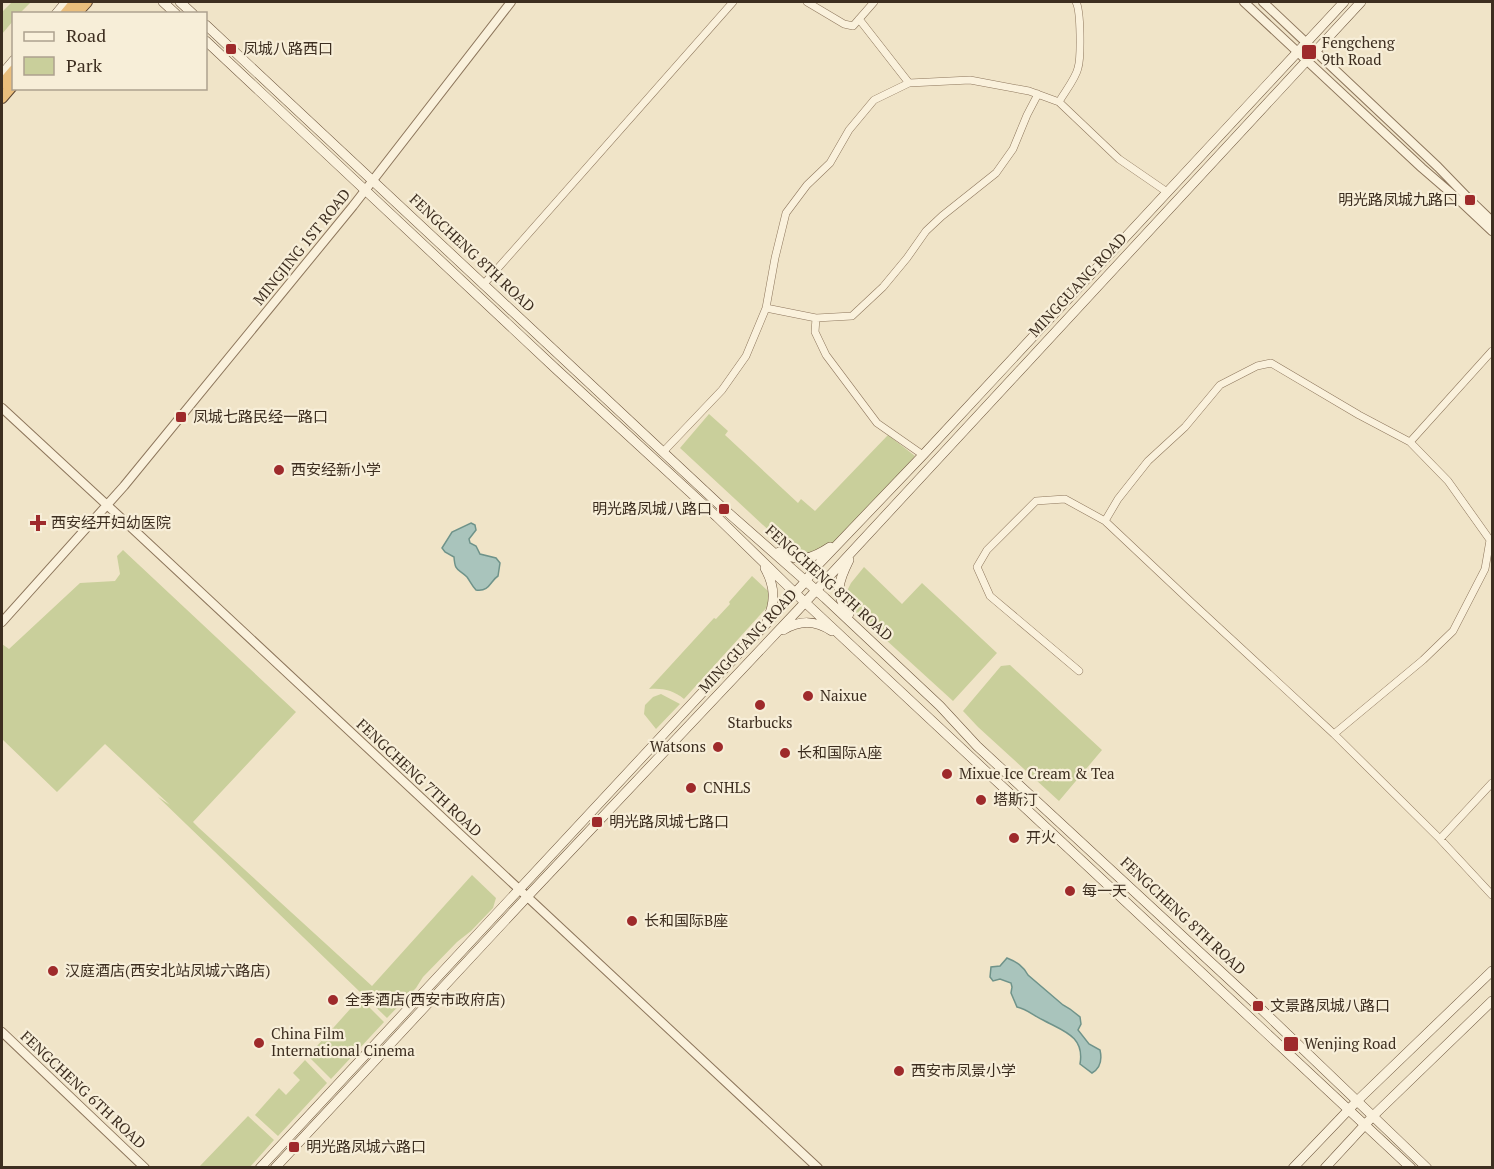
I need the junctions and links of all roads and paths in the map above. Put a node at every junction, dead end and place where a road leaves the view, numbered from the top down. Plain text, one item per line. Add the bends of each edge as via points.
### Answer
1 (511, 2) edge
2 (732, 2) edge
3 (807, 2) edge
4 (874, 2) edge
5 (1076, 2) edge
6 (1244, 2) edge
7 (1263, 2) edge
8 (1344, 2) edge
9 (1361, 2) edge
10 (859, 19) junction
11 (207, 26) edge
12 (207, 42) edge
13 (1306, 42) junction
14 (1298, 51) junction
15 (1316, 51) junction
16 (1306, 60) junction
17 (12, 62) edge
18 (12, 72) edge
19 (2, 74) edge
20 (909, 83) junction
21 (2, 84) edge
22 (12, 86) edge
23 (14, 90) edge
24 (1038, 94) junction
25 (2, 98) edge
26 (1059, 102) junction
27 (2, 105) edge
28 (373, 181) junction
29 (365, 190) junction
30 (1167, 192) junction
31 (1492, 221) edge
32 (1492, 231) edge
33 (483, 285) junction
34 (766, 308) junction
35 (816, 318) junction
36 (1492, 351) edge
37 (2, 408) edge
38 (1410, 442) junction
39 (663, 452) junction
40 (923, 455) junction
41 (108, 505) junction
42 (1105, 521) junction
43 (843, 539) junction
44 (764, 544) junction
45 (854, 549) junction
46 (755, 554) junction
47 (806, 581) junction
48 (817, 590) junction
49 (795, 593) junction
50 (805, 602) junction
51 (2, 622) edge
52 (761, 629) junction
53 (860, 631) junction
54 (772, 638) junction
55 (850, 643) junction
56 (1079, 672) dead end
57 (1334, 734) junction
58 (1492, 783) edge
59 (1440, 839) junction
60 (519, 889) junction
61 (1492, 895) edge
62 (527, 897) junction
63 (1492, 971) edge
64 (1492, 1001) edge
65 (2, 1032) edge
66 (1357, 1101) junction
67 (1348, 1110) junction
68 (1373, 1116) junction
69 (1365, 1125) junction
70 (145, 1167) edge
71 (260, 1167) edge
72 (275, 1167) edge
73 (818, 1167) edge
74 (1293, 1167) edge
75 (1325, 1167) edge
76 (1411, 1167) edge
77 (1427, 1167) edge

1 - 28 street, MINGJING 1ST ROAD
2 - 33 street
3 - 10 street via 844,24 853,26
4 - 10 street
5 - 26 street via 1080,31 1078,70
6 - 14 street
7 - 13 street
8 - 13 main road, MINGGUANG ROAD
9 - 15 main road, MINGGUANG ROAD
10 - 20 street
11 - 28 main road, FENGCHENG 8TH ROAD
12 - 29 main road, FENGCHENG 8TH ROAD
13 - 14 main road, MINGGUANG ROAD
13 - 15 street
14 - 16 street
14 - 30 main road, MINGGUANG ROAD
15 - 16 main road, MINGGUANG ROAD
15 - 31 street
16 - 32 street
16 - 45 main road, MINGGUANG ROAD
17 - 19 main road
18 - 21 highway
20 - 24 street via 970,80
20 - 34 street via 874,100 849,130 830,163 786,213
22 - 25 highway
23 - 27 main road
24 - 26 street
24 - 35 street via 1013,149 996,173 926,231 884,287 852,316
26 - 30 street via 1119,159
28 - 29 street, MINGJING 1ST ROAD
28 - 33 main road, FENGCHENG 8TH ROAD
29 - 41 street, MINGJING 1ST ROAD
29 - 46 main road, FENGCHENG 8TH ROAD
30 - 40 main road, MINGGUANG ROAD
33 - 39 main road, FENGCHENG 8TH ROAD
34 - 35 street
34 - 39 street via 746,356 722,390
35 - 40 street via 815,332 826,355 877,423
36 - 38 street
37 - 41 street, FENGCHENG 7TH ROAD
38 - 42 street via 1270,363 1257,366 1221,385 1185,427 1148,460
38 - 57 street via 1448,481 1490,540 1485,569 1453,631
39 - 44 main road, FENGCHENG 8TH ROAD
40 - 43 main road, MINGGUANG ROAD
41 - 51 street, MINGJING 1ST ROAD
41 - 60 street, FENGCHENG 7TH ROAD
42 - 56 street via 1065,499 1035,501 987,550 977,567 990,596
42 - 57 street
43 - 44 main road via 815,556 802,558
43 - 47 main road, MINGGUANG ROAD
44 - 47 main road, FENGCHENG 8TH ROAD
45 - 48 main road, MINGGUANG ROAD
45 - 53 main road via 838,591 842,605
46 - 49 main road, FENGCHENG 8TH ROAD
46 - 52 main road via 774,592 770,613
47 - 48 main road, FENGCHENG 8TH ROAD
47 - 49 main road, MINGGUANG ROAD
48 - 50 main road, MINGGUANG ROAD
48 - 53 main road, FENGCHENG 8TH ROAD
49 - 50 main road, FENGCHENG 8TH ROAD
49 - 52 main road, MINGGUANG ROAD
50 - 54 main road, MINGGUANG ROAD
50 - 55 main road, FENGCHENG 8TH ROAD
52 - 60 main road, MINGGUANG ROAD
53 - 66 main road, FENGCHENG 8TH ROAD via 977,746
54 - 55 main road via 789,626 813,622
54 - 62 main road, MINGGUANG ROAD
55 - 67 main road, FENGCHENG 8TH ROAD
57 - 59 street
58 - 59 street
59 - 61 street
60 - 62 street, FENGCHENG 7TH ROAD
60 - 71 main road, MINGGUANG ROAD
62 - 72 main road, MINGGUANG ROAD
62 - 73 street, FENGCHENG 7TH ROAD
63 - 66 main road
64 - 68 main road
65 - 70 street, FENGCHENG 6TH ROAD
66 - 67 main road
66 - 68 main road, FENGCHENG 8TH ROAD
67 - 69 main road, FENGCHENG 8TH ROAD
67 - 74 main road
68 - 69 main road
68 - 77 main road, FENGCHENG 8TH ROAD
69 - 75 main road
69 - 76 main road, FENGCHENG 8TH ROAD

